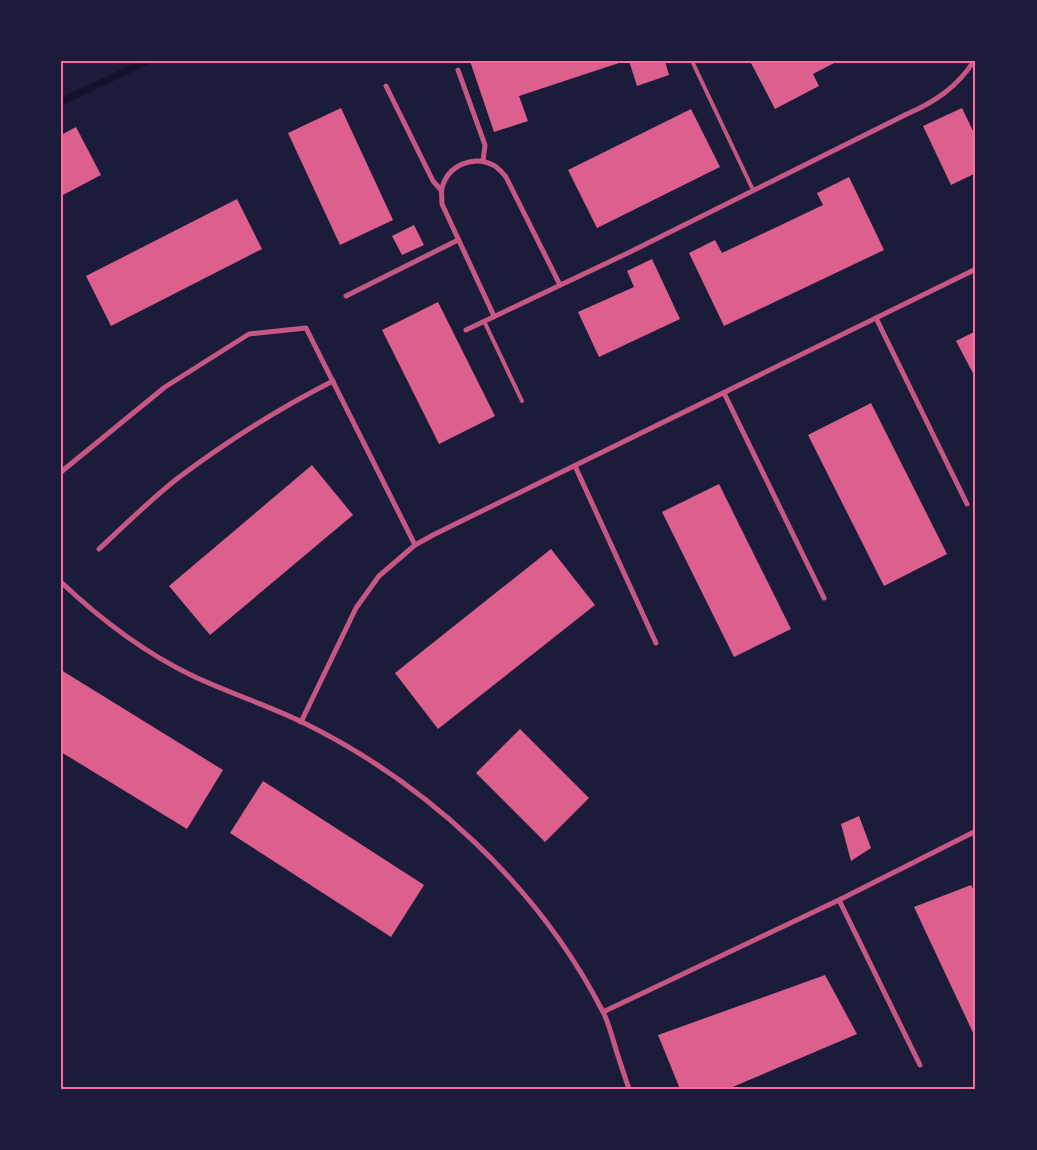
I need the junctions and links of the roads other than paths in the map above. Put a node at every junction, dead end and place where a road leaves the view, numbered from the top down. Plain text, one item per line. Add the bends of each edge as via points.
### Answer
1 (692, 61) edge
2 (974, 61) edge
3 (458, 70) dead end
4 (386, 86) dead end
5 (483, 161) junction
6 (441, 190) junction
7 (753, 190) junction
8 (458, 240) junction
9 (976, 269) edge
10 (560, 285) junction
11 (346, 296) dead end
12 (494, 316) junction
13 (876, 318) junction
14 (484, 321) junction
15 (466, 330) dead end
16 (333, 381) junction
17 (724, 393) junction
18 (522, 401) dead end
19 (575, 466) junction
20 (61, 472) edge
21 (967, 504) dead end
22 (415, 545) junction
23 (99, 549) dead end
24 (61, 582) edge
25 (824, 598) dead end
26 (656, 643) dead end
27 (302, 722) junction
28 (976, 831) edge
29 (839, 900) junction
30 (603, 1012) junction
31 (920, 1065) dead end
32 (629, 1089) edge

1 - 7 lane
2 - 7 street via 946,94
3 - 5 street via 485,145
4 - 6 street via 433,181
5 - 6 street via 456,166 446,177
5 - 10 street via 506,177
6 - 8 street via 442,204
7 - 10 street
8 - 11 street
8 - 12 street
9 - 13 street
10 - 12 street
12 - 14 street
13 - 17 street
13 - 21 street
14 - 15 street
14 - 18 lane
16 - 20 street via 306,328 249,334 166,387
16 - 22 street
16 - 23 street via 238,435 177,479
17 - 19 street
17 - 25 street
19 - 22 street
19 - 26 street
22 - 27 street via 379,576 356,608
24 - 27 street via 136,643 192,675
27 - 30 street via 346,745 396,778 444,815 488,856 566,949
28 - 29 street
29 - 30 street
29 - 31 street
30 - 32 street

